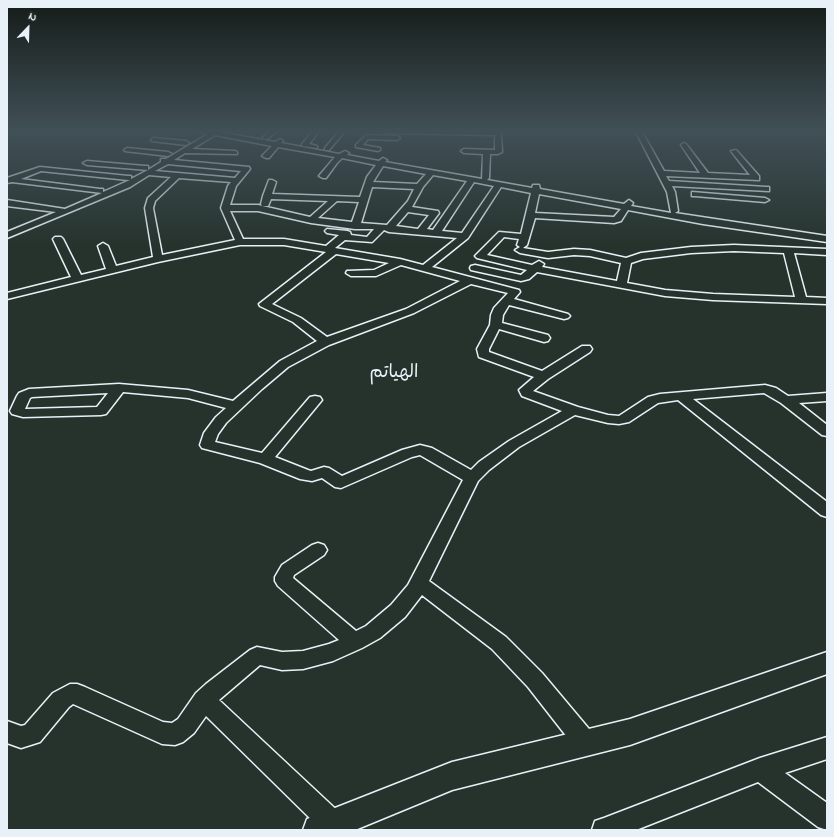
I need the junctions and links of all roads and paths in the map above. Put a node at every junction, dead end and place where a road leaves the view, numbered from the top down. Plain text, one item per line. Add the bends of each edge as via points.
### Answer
1 (40, 169) edge
2 (41, 169) edge
3 (132, 169) edge
4 (149, 169) edge
5 (179, 169) edge
6 (245, 169) edge
7 (327, 169) edge
8 (376, 169) edge
9 (418, 169) edge
10 (430, 169) edge
11 (486, 169) edge
12 (659, 169) edge
13 (700, 169) edge
14 (749, 169) edge
15 (7, 171) edge
16 (146, 171) junction
17 (197, 172) dead end
18 (431, 172) junction
19 (661, 173) junction
20 (26, 174) junction
21 (178, 175) junction
22 (704, 175) junction
23 (323, 176) dead end
24 (128, 178) junction
25 (485, 178) junction
26 (9, 180) edge
27 (237, 180) junction
28 (472, 180) junction
29 (272, 182) dead end
30 (666, 183) junction
31 (369, 184) junction
32 (498, 185) junction
33 (419, 187) junction
34 (535, 189) junction
35 (766, 189) dead end
36 (100, 191) junction
37 (679, 193) junction
38 (267, 196) junction
39 (335, 199) junction
40 (363, 200) junction
41 (765, 200) dead end
42 (7, 203) edge
43 (628, 205) junction
44 (226, 208) junction
45 (264, 208) junction
46 (407, 209) junction
47 (54, 210) junction
48 (67, 211) junction
49 (674, 211) junction
50 (531, 215) junction
51 (315, 220) junction
52 (355, 226) junction
53 (385, 228) junction
54 (7, 230) edge
55 (421, 231) junction
56 (436, 233) junction
57 (7, 234) edge
58 (827, 234) edge
59 (465, 236) junction
60 (343, 237) junction
61 (526, 237) junction
62 (58, 239) dead end
63 (827, 239) edge
64 (240, 242) junction
65 (104, 246) dead end
66 (331, 250) junction
67 (520, 250) junction
68 (788, 250) junction
69 (827, 252) edge
70 (548, 255) junction
71 (158, 258) junction
72 (627, 261) junction
73 (400, 262) junction
74 (514, 263) junction
75 (425, 268) junction
76 (475, 268) dead end
77 (534, 268) junction
78 (112, 270) junction
79 (351, 273) dead end
80 (77, 278) junction
81 (468, 281) junction
82 (622, 285) junction
83 (7, 296) edge
84 (801, 300) junction
85 (508, 301) junction
86 (827, 301) edge
87 (564, 316) dead end
88 (496, 325) junction
89 (544, 338) dead end
90 (325, 342) junction
91 (586, 349) dead end
92 (543, 376) junction
93 (118, 388) junction
94 (681, 396) junction
95 (827, 397) edge
96 (315, 400) dead end
97 (786, 400) junction
98 (236, 406) junction
99 (13, 409) edge
100 (573, 410) junction
101 (827, 432) edge
102 (265, 459) junction
103 (472, 478) junction
104 (827, 511) edge
105 (318, 550) dead end
106 (420, 584) junction
107 (354, 642) junction
108 (827, 663) edge
109 (204, 700) junction
110 (7, 732) edge
111 (586, 743) junction
112 (826, 750) edge
113 (760, 770) junction
114 (827, 818) edge
115 (329, 828) edge
116 (604, 830) edge

1 - 20 street
2 - 24 street
3 - 16 street
4 - 16 street
5 - 17 street
6 - 27 street
7 - 23 street
8 - 31 street
9 - 18 street
10 - 25 street
11 - 25 street
12 - 19 street
13 - 22 street
14 - 22 street via 756,178
15 - 20 street
16 - 21 street
16 - 24 street
16 - 48 street via 127,185
18 - 28 street
18 - 33 street
19 - 22 street
19 - 30 street
20 - 26 street
21 - 27 street
21 - 71 street via 152,200 148,208
24 - 36 street
25 - 34 street
26 - 36 street
27 - 44 street via 232,186
28 - 32 street
28 - 56 street
29 - 38 street
30 - 35 street
30 - 37 street
31 - 33 street
31 - 40 street
32 - 34 street
32 - 59 street
33 - 46 street
34 - 43 street
34 - 50 street
36 - 47 street
37 - 41 street
37 - 49 street
38 - 39 street
38 - 45 street
39 - 40 street
39 - 51 street
40 - 52 street
42 - 47 street
43 - 49 street
43 - 50 street via 618,219 611,220
43 - 63 street via 733,226
44 - 45 street
44 - 64 street
45 - 51 street
46 - 53 street
46 - 55 street via 435,213
47 - 48 street
47 - 54 street
48 - 57 street
49 - 58 street
50 - 61 street
51 - 52 street
51 - 60 street via 310,227 346,234
52 - 53 street
53 - 55 street
53 - 60 street via 368,240
55 - 56 street
56 - 59 street
59 - 75 street
60 - 66 street
61 - 67 street
61 - 74 street via 502,234 480,256
62 - 80 street
64 - 66 street via 284,242
64 - 71 street
65 - 78 street
66 - 73 street
66 - 90 street via 286,289 264,304 298,320
67 - 70 street
67 - 74 street
68 - 69 street
68 - 72 street via 720,248 641,256
68 - 84 street
70 - 72 street via 582,252
70 - 77 street
71 - 78 street
72 - 82 street
73 - 75 street
73 - 79 street via 376,273
74 - 77 street
75 - 81 street
76 - 77 street via 521,278
77 - 82 street
78 - 80 street
80 - 83 street
81 - 85 street via 515,292
81 - 90 street via 410,311
82 - 84 street via 688,295
84 - 86 street
85 - 87 street
85 - 88 street via 496,315
88 - 89 street
88 - 92 street via 483,349 483,354
90 - 98 street via 284,364
91 - 92 street
92 - 100 street via 526,390 527,393
93 - 98 street via 188,394
93 - 99 street via 32,393 24,396
93 - 99 street via 102,411 20,413
94 - 97 street via 765,389
94 - 100 street via 652,400 619,420
94 - 104 street
95 - 97 street
96 - 102 street
97 - 101 street
98 - 102 street via 215,426 207,445
100 - 103 street via 514,444
102 - 103 street via 305,475 312,476 324,472 341,483 407,453 420,450 427,451
103 - 106 street
105 - 107 street via 288,570 284,581
106 - 107 street via 398,610 373,632
106 - 111 street via 499,643 535,680
107 - 109 street via 333,652 304,660 282,662 257,656
108 - 111 street via 630,732
109 - 110 street via 186,726 175,734 162,733 77,694 70,694 61,700 32,734 21,737
109 - 115 street
111 - 115 street via 452,776
112 - 113 street
113 - 114 street
113 - 116 street

